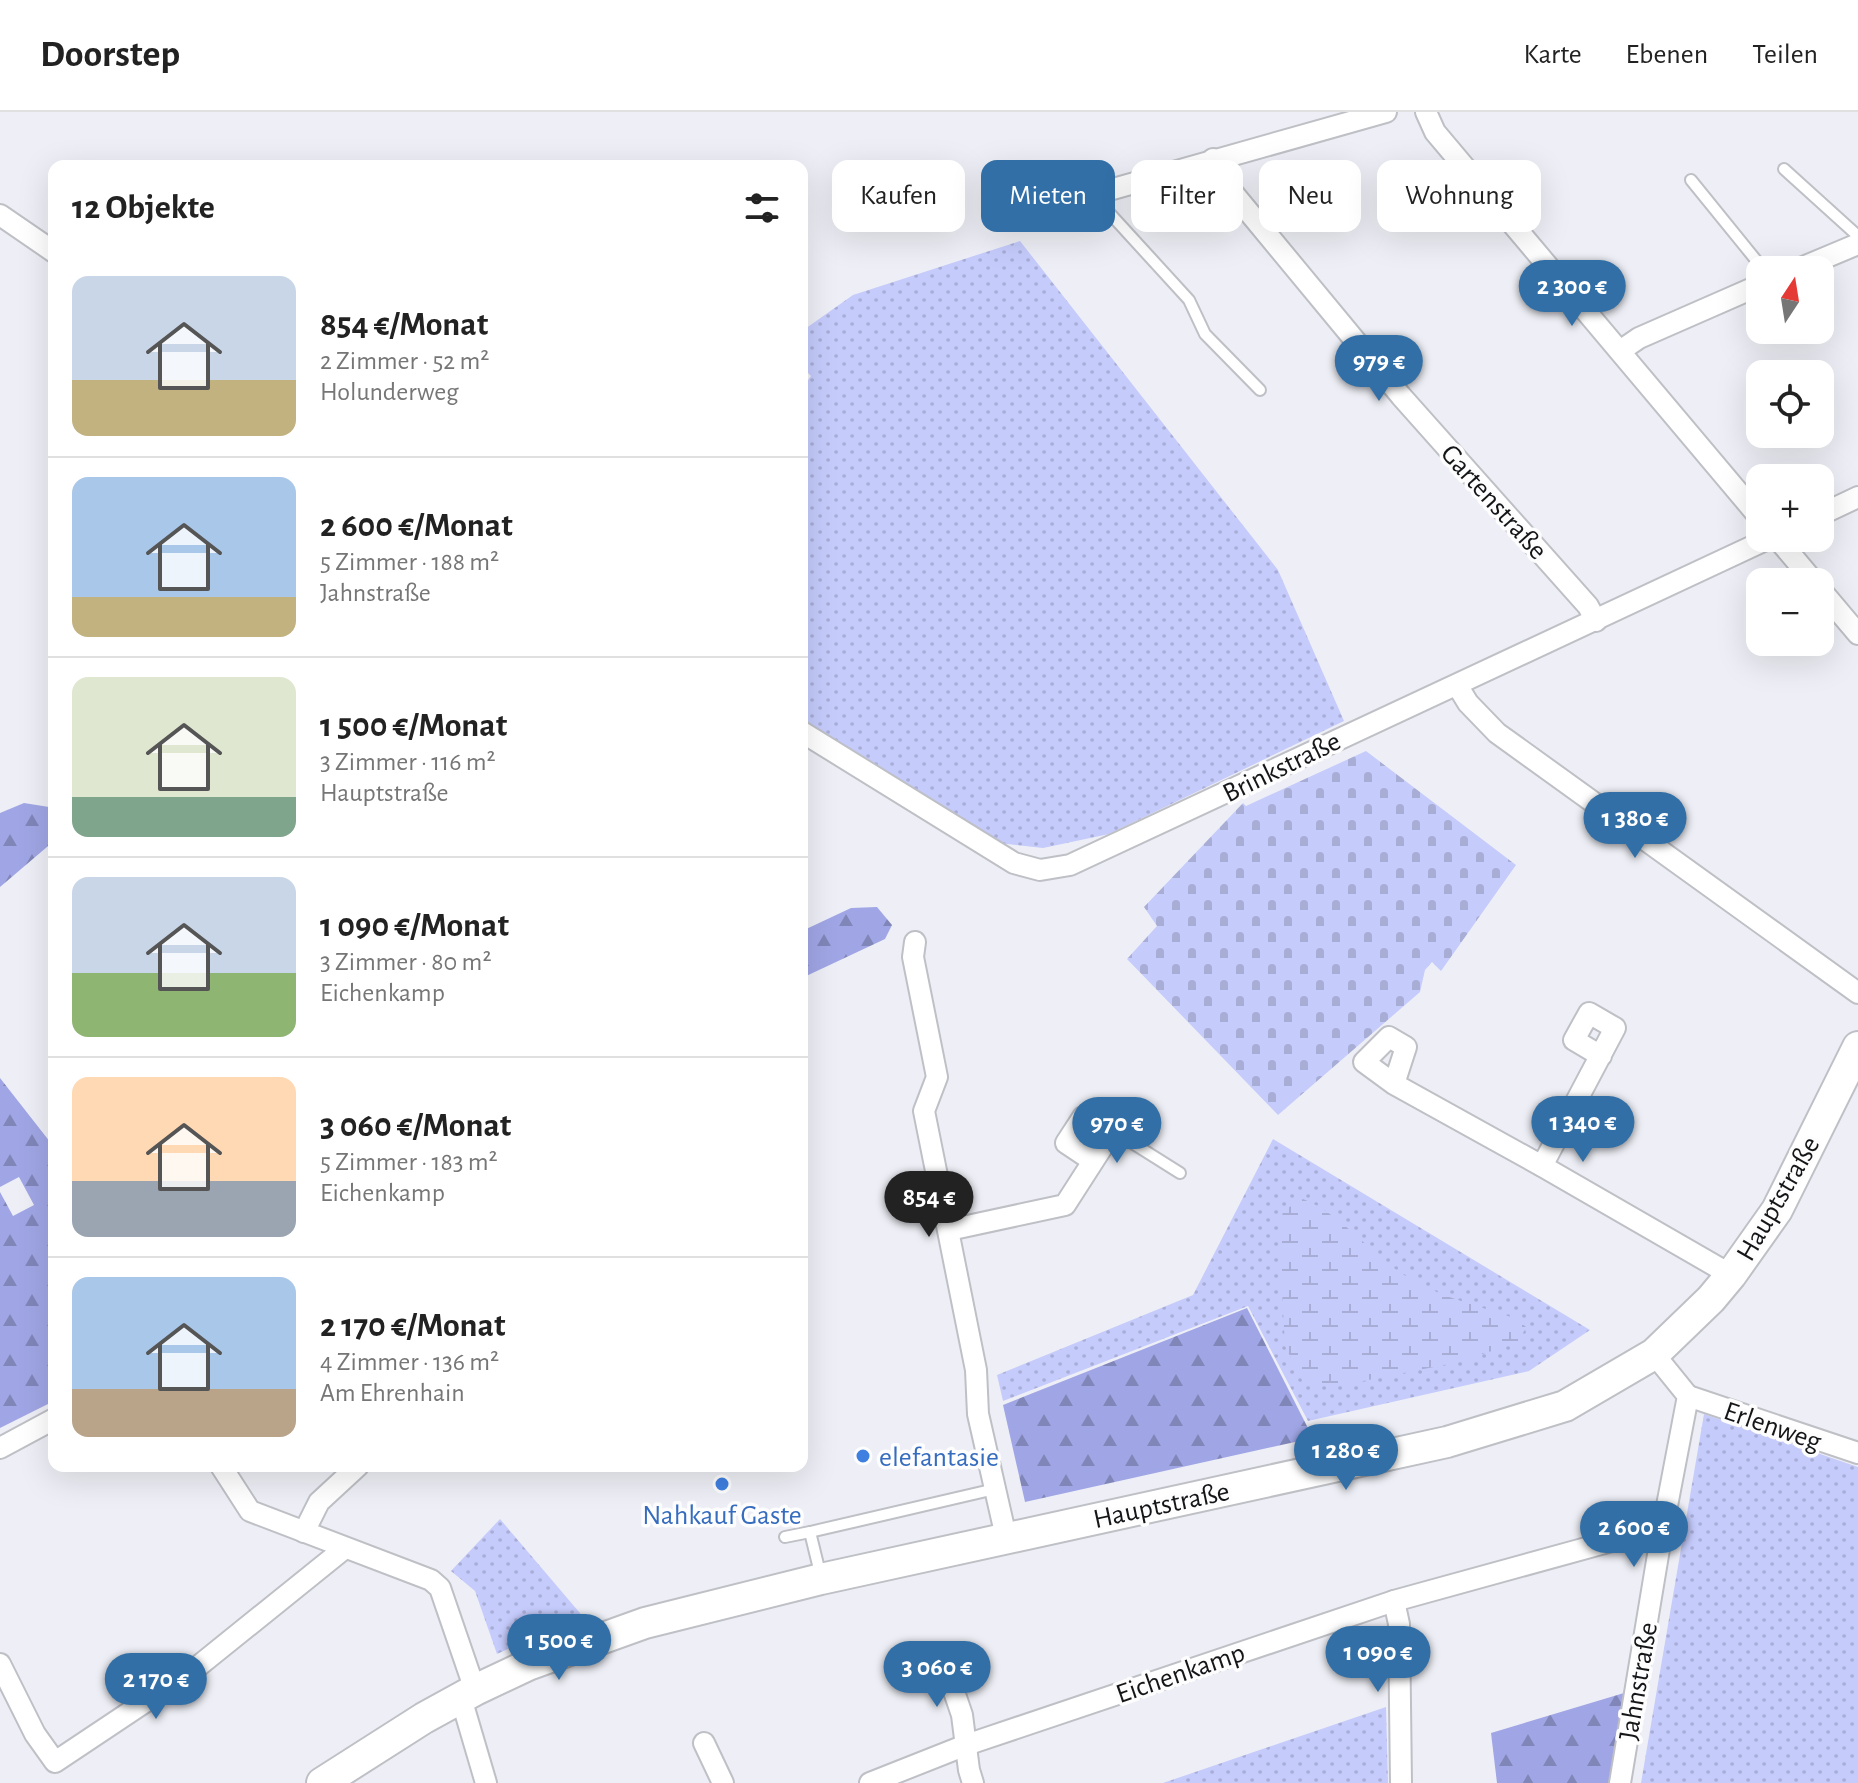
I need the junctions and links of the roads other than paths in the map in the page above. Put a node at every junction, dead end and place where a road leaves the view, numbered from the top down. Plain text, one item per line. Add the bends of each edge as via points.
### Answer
1 (1386, 112) edge
2 (1426, 112) edge
3 (1213, 159) junction
4 (1784, 169) dead end
5 (1691, 180) dead end
6 (1115, 188) edge
7 (0, 215) edge
8 (1115, 228) edge
9 (1858, 236) edge
10 (1858, 244) edge
11 (48, 248) edge
12 (1753, 256) edge
13 (1829, 256) edge
14 (1746, 291) edge
15 (1620, 351) junction
16 (1260, 390) dead end
17 (1858, 497) edge
18 (1746, 501) edge
19 (1834, 508) edge
20 (1746, 549) edge
21 (1789, 552) edge
22 (1802, 568) edge
23 (1834, 606) edge
24 (1596, 621) junction
25 (1858, 634) edge
26 (1457, 685) junction
27 (808, 736) edge
28 (915, 942) dead end
29 (1858, 993) edge
30 (1858, 1047) edge
31 (1601, 1056) dead end
32 (1394, 1084) dead end
33 (1110, 1135) junction
34 (1093, 1161) junction
35 (1542, 1166) junction
36 (1180, 1173) dead end
37 (949, 1230) junction
38 (1731, 1275) junction
39 (1654, 1354) junction
40 (1688, 1396) junction
41 (48, 1422) edge
42 (0, 1448) edge
43 (1858, 1453) edge
44 (225, 1472) edge
45 (352, 1472) edge
46 (995, 1489) junction
47 (304, 1532) junction
48 (810, 1532) junction
49 (785, 1537) dead end
50 (1006, 1537) junction
51 (1661, 1537) junction
52 (345, 1548) junction
53 (821, 1579) junction
54 (1394, 1601) junction
55 (0, 1664) edge
56 (945, 1665) dead end
57 (468, 1694) junction
58 (704, 1743) dead end
59 (966, 1745) junction
60 (322, 1783) edge
61 (486, 1783) edge
62 (723, 1783) edge
63 (870, 1783) edge
64 (973, 1783) edge
65 (1401, 1783) edge
66 (1620, 1783) edge

1 - 3 street
2 - 15 street via 1435,132
3 - 6 street
3 - 24 street, Gartenstraße via 1219,176
4 - 9 lane
5 - 12 lane
7 - 11 street
8 - 16 lane via 1189,300 1205,334
10 - 13 street
14 - 15 street
15 - 18 street
17 - 19 street
20 - 24 street, Brinkstraße
21 - 22 street
23 - 25 street
24 - 26 street, Brinkstraße
26 - 27 street, Brinkstraße via 1070,865 1040,870 1014,863
26 - 29 street via 1497,733
28 - 37 street via 913,957 937,1077 924,1111
30 - 38 street, Hauptstraße via 1777,1210
31 - 35 street
32 - 35 street
33 - 34 street
33 - 34 street via 1083,1117 1066,1143
33 - 36 lane via 1118,1134
34 - 37 street via 1065,1205
35 - 38 street
37 - 46 street
38 - 39 street, Hauptstraße
39 - 40 street
39 - 50 street, Hauptstraße via 1565,1406 1447,1442
40 - 43 street, Erlenweg
40 - 51 street, Jahnstraße
41 - 42 street
44 - 47 street via 250,1511
45 - 47 street via 319,1502
46 - 48 lane
46 - 50 street
47 - 52 street
48 - 49 lane
48 - 53 lane
50 - 53 street, Hauptstraße
51 - 54 street, Eichenkamp via 1630,1536
51 - 66 street, Jahnstraße
52 - 55 street via 196,1668 55,1762
52 - 57 street via 440,1588
53 - 57 street, Hauptstraße via 645,1623 528,1665
54 - 59 street, Eichenkamp
54 - 65 street via 1399,1624
56 - 59 street
57 - 60 street, Hauptstraße
57 - 61 street
58 - 62 street
59 - 63 street, Eichenkamp
59 - 64 street

